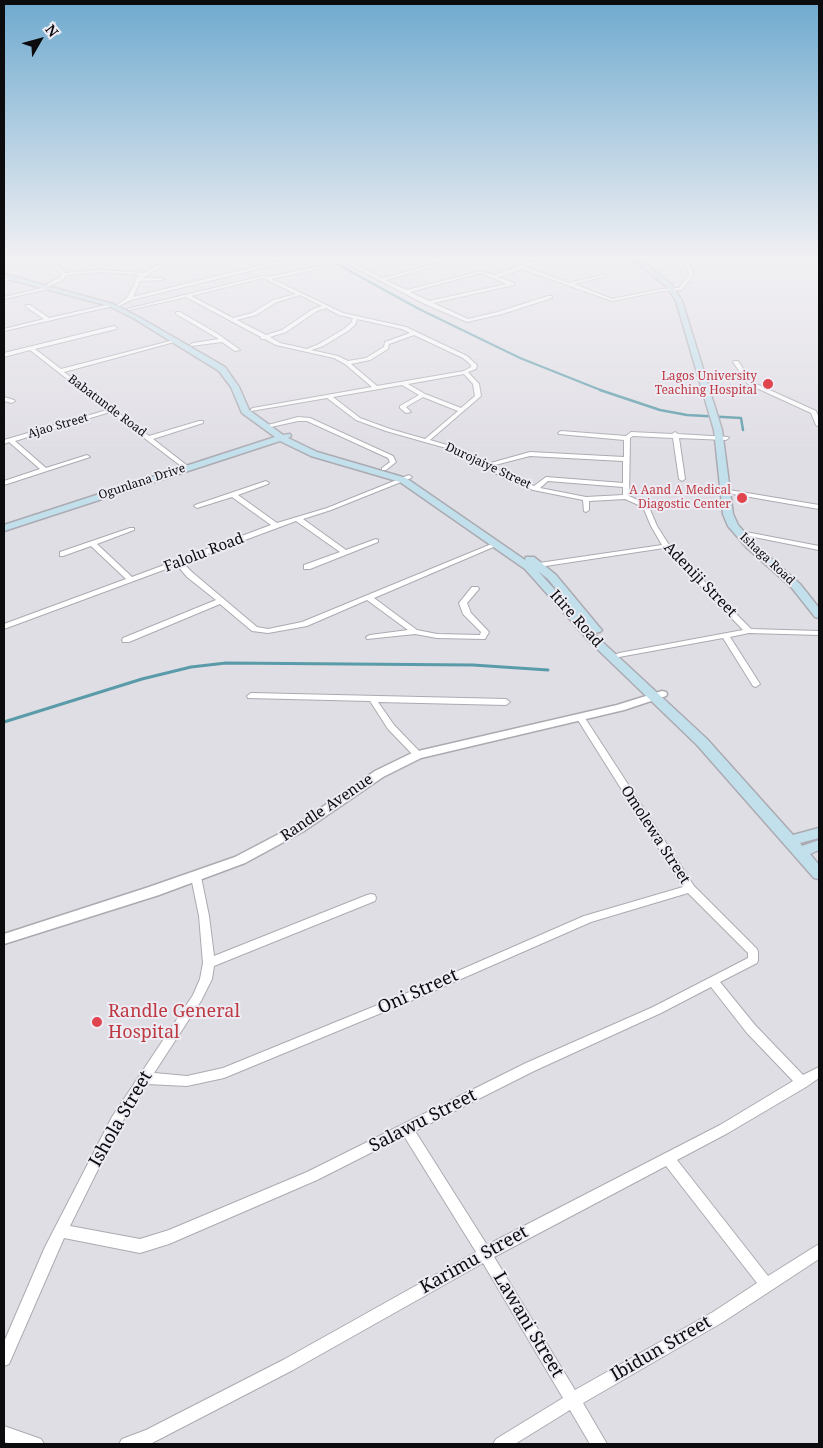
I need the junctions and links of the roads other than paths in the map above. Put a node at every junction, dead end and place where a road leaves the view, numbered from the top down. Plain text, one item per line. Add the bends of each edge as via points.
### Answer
1 (31, 324) edge
2 (147, 324) edge
3 (155, 324) edge
4 (196, 324) edge
5 (237, 324) edge
6 (295, 324) edge
7 (353, 324) edge
8 (385, 324) edge
9 (687, 324) edge
10 (114, 328) dead end
11 (5, 329) edge
12 (413, 333) junction
13 (262, 338) junction
14 (176, 340) junction
15 (224, 340) junction
16 (193, 345) junction
17 (30, 348) junction
18 (237, 350) dead end
19 (306, 350) junction
20 (4, 355) edge
21 (210, 358) junction
22 (736, 362) dead end
23 (347, 363) junction
24 (60, 371) junction
25 (465, 372) junction
26 (403, 383) junction
27 (376, 388) junction
28 (423, 395) junction
29 (329, 397) junction
30 (4, 400) edge
31 (12, 401) dead end
32 (112, 410) junction
33 (253, 410) junction
34 (461, 410) junction
35 (408, 412) dead end
36 (201, 422) dead end
37 (819, 424) edge
38 (271, 425) junction
39 (561, 433) dead end
40 (675, 434) junction
41 (283, 435) junction
42 (722, 437) junction
43 (149, 438) junction
44 (627, 438) junction
45 (427, 440) junction
46 (7, 441) edge
47 (87, 457) dead end
48 (626, 459) junction
49 (185, 466) junction
50 (489, 466) junction
51 (384, 469) junction
52 (44, 470) junction
53 (406, 478) junction
54 (682, 479) dead end
55 (4, 483) edge
56 (266, 483) dead end
57 (627, 485) junction
58 (535, 488) junction
59 (729, 492) junction
60 (234, 495) junction
61 (626, 497) junction
62 (586, 499) junction
63 (198, 506) dead end
64 (819, 507) edge
65 (586, 510) dead end
66 (298, 519) junction
67 (4, 523) edge
68 (276, 525) junction
69 (4, 528) edge
70 (132, 528) dead end
71 (746, 534) junction
72 (376, 541) dead end
73 (93, 544) junction
74 (496, 544) junction
75 (666, 546) junction
76 (819, 548) edge
77 (345, 552) junction
78 (63, 554) dead end
79 (179, 563) junction
80 (539, 565) junction
81 (307, 567) dead end
82 (131, 580) junction
83 (476, 589) dead end
84 (369, 598) junction
85 (220, 601) junction
86 (819, 605) edge
87 (819, 615) edge
88 (4, 627) edge
89 (749, 631) junction
90 (415, 632) junction
91 (819, 633) edge
92 (725, 635) junction
93 (370, 637) dead end
94 (126, 640) dead end
95 (619, 655) junction
96 (756, 684) dead end
97 (659, 695) junction
98 (251, 696) dead end
99 (373, 700) junction
100 (506, 702) dead end
101 (580, 717) junction
102 (418, 754) junction
103 (819, 833) edge
104 (803, 845) edge
105 (819, 862) edge
106 (819, 874) edge
107 (196, 877) junction
108 (690, 889) junction
109 (371, 898) dead end
110 (4, 939) edge
111 (744, 942) joint
112 (209, 962) junction
113 (713, 982) junction
114 (819, 1072) edge
115 (144, 1078) junction
116 (802, 1083) junction
117 (407, 1130) junction
118 (668, 1158) junction
119 (61, 1232) junction
120 (819, 1251) edge
121 (485, 1254) junction
122 (766, 1284) junction
123 (4, 1359) edge
124 (573, 1400) junction
125 (4, 1434) edge
126 (36, 1444) edge
127 (127, 1444) edge
128 (500, 1444) edge
129 (599, 1444) edge

1 - 11 street
2 - 14 main road
3 - 16 main road
4 - 15 street
5 - 13 street
6 - 13 street
7 - 19 street
8 - 12 street
9 - 42 main road, Ishaga Road
10 - 17 street
12 - 23 street via 387,343 386,348 368,359
12 - 25 street via 465,357 474,366
13 - 19 street
14 - 21 main road
14 - 24 street
15 - 16 street
15 - 18 street
16 - 21 main road
17 - 20 street
17 - 24 street, Babatunde Road
19 - 23 street
21 - 33 main road via 235,375
21 - 41 main road via 227,373 245,412
22 - 37 street via 750,383 814,412
23 - 27 street
24 - 32 street, Babatunde Road
25 - 26 street
25 - 34 street via 479,390 471,404
26 - 27 street
26 - 28 street
27 - 29 street
28 - 34 street
28 - 35 street via 402,407
29 - 33 street
29 - 45 street, Durojaiye Street via 358,419
30 - 31 street
32 - 43 street, Babatunde Road
32 - 46 street, Ajao Street
33 - 38 main road
34 - 45 street
36 - 43 street
38 - 41 main road
38 - 51 street via 308,419 391,457 393,462
39 - 44 street
40 - 42 street
40 - 44 street via 638,432
40 - 54 street
41 - 49 main road, Ogunlana Drive
41 - 51 main road, Itire Road via 313,449
41 - 53 main road, Itire Road via 314,454
42 - 59 main road, Ishaga Road
42 - 87 main road, Ishaga Road via 728,514 733,526 796,586
43 - 49 street, Babatunde Road
44 - 48 street
45 - 50 street, Durojaiye Street via 455,448
46 - 52 street
47 - 52 street
48 - 50 street via 530,454
48 - 57 street
49 - 67 main road, Ogunlana Drive
49 - 69 main road, Ogunlana Drive
50 - 58 street, Durojaiye Street via 510,479
51 - 53 main road, Itire Road
52 - 55 street
53 - 66 street, Falolu Road
53 - 74 main road, Itire Road
53 - 80 main road, Itire Road via 425,486
56 - 60 street
57 - 58 street via 546,479
57 - 61 street
58 - 62 street, Durojaiye Street
59 - 64 street
59 - 71 main road, Ishaga Road via 737,525
60 - 63 street
60 - 68 street
61 - 62 street, Durojaiye Street
61 - 75 street, Adeniji Street via 650,510 654,526
62 - 65 street
66 - 68 street, Falolu Road
66 - 77 street
68 - 79 street, Falolu Road
70 - 73 street
71 - 76 street
71 - 86 main road, Ishaga Road
72 - 77 street
73 - 78 street
73 - 82 street
74 - 84 street
74 - 97 main road, Itire Road via 529,567 593,639
75 - 80 street
75 - 89 street, Adeniji Street
77 - 81 street
79 - 82 street, Falolu Road
79 - 85 street
80 - 95 main road, Itire Road
82 - 88 street, Falolu Road
83 - 90 street via 463,603 467,614 485,635 446,637
84 - 85 street via 304,624 268,632 255,629
84 - 90 street
85 - 94 street
89 - 91 street
89 - 92 street
90 - 93 street
92 - 95 street
92 - 96 street
95 - 97 main road, Itire Road
97 - 101 street, Randle Avenue
97 - 104 main road, Itire Road
98 - 99 street
99 - 100 street
99 - 102 street via 390,727
101 - 102 street, Randle Avenue
101 - 108 street, Omolewa Street
102 - 107 street, Randle Avenue via 353,789 273,844
103 - 104 main road
104 - 105 main road, Itire Road
104 - 106 main road, Itire Road
107 - 110 street, Randle Avenue
107 - 112 street, Ishola Street
108 - 111 street, Omolewa Street
108 - 115 street, Oni Street via 588,919 408,998 224,1073 187,1081
109 - 112 street
111 - 113 street, Salawu Street via 753,952 753,960
112 - 115 street, Ishola Street via 206,979 197,998
113 - 116 street
113 - 117 street, Salawu Street via 530,1067
114 - 116 street, Karimu Street
115 - 119 street, Ishola Street via 116,1121
116 - 118 street, Karimu Street
117 - 119 street, Salawu Street via 312,1176 154,1242 140,1246
117 - 121 street, Lawani Street
118 - 121 street, Karimu Street
118 - 122 street
119 - 123 street, Ishola Street
120 - 122 street, Ibidun Street
121 - 124 street, Lawani Street
121 - 127 street, Karimu Street via 255,1382 149,1437
122 - 124 street, Ibidun Street via 718,1317
124 - 128 street, Ibidun Street
124 - 129 street, Lawani Street
125 - 126 street

